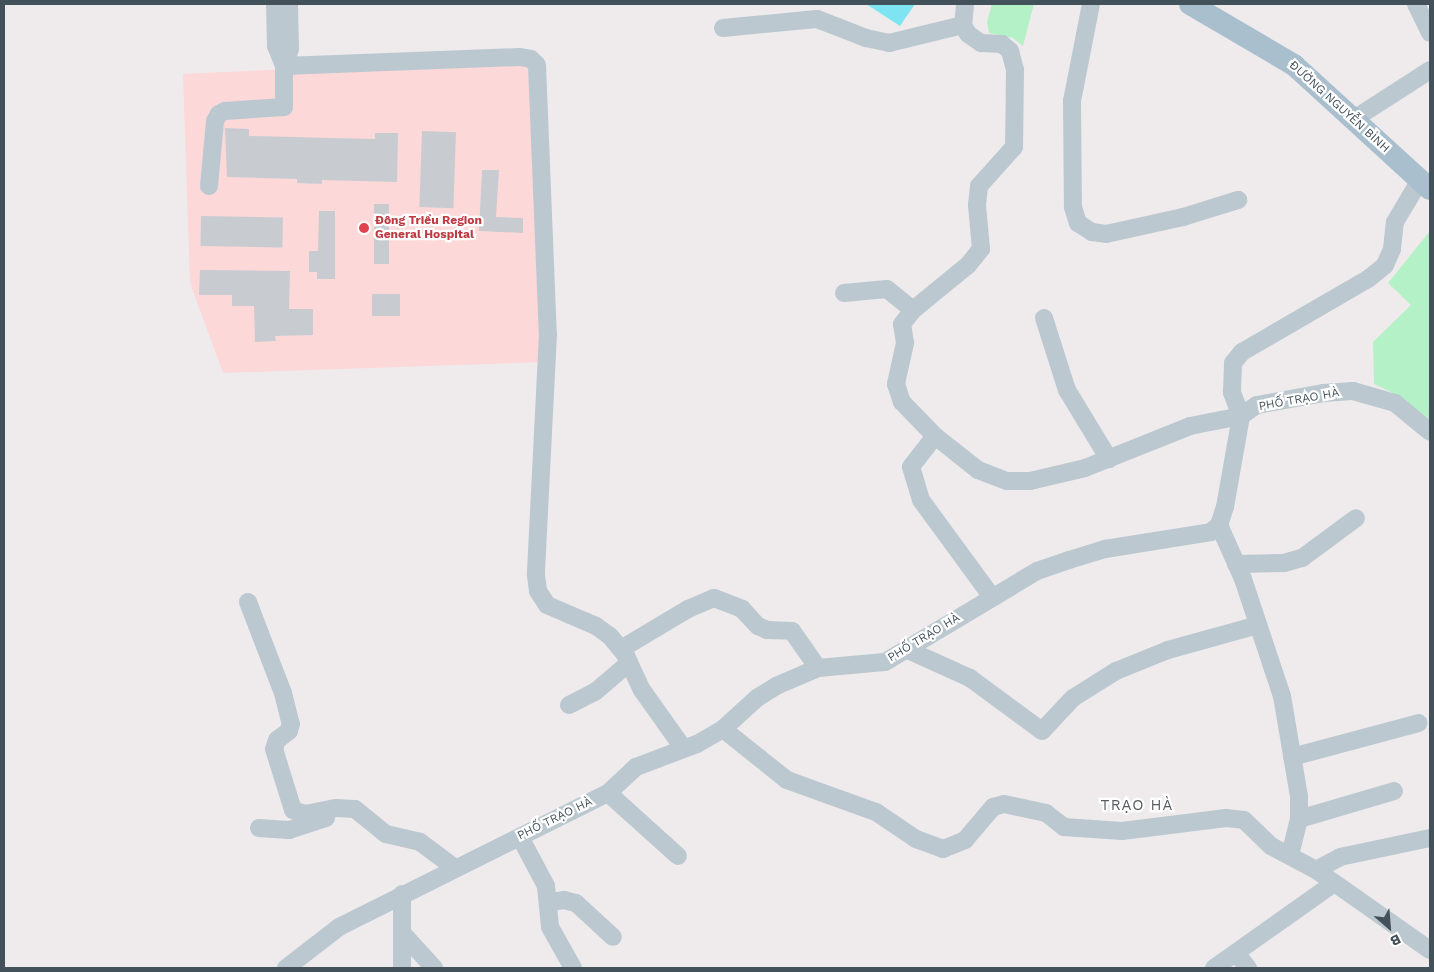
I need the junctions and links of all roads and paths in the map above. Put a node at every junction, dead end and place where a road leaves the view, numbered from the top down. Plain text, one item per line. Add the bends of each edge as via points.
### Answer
1 (275, 4) edge
2 (289, 4) edge
3 (965, 4) edge
4 (1091, 4) edge
5 (1190, 4) edge
6 (1416, 4) edge
7 (963, 25) junction
8 (723, 28) dead end
9 (1430, 33) edge
10 (284, 66) junction
11 (1430, 70) edge
12 (1354, 119) junction
13 (1427, 184) edge
14 (209, 186) dead end
15 (1238, 200) dead end
16 (844, 293) dead end
17 (914, 310) junction
18 (1044, 318) dead end
19 (1241, 416) junction
20 (1430, 432) edge
21 (935, 436) junction
22 (1109, 458) junction
23 (1356, 518) dead end
24 (1219, 525) junction
25 (1236, 564) junction
26 (992, 597) junction
27 (248, 602) dead end
28 (1258, 625) junction
29 (908, 650) junction
30 (625, 656) junction
31 (818, 668) junction
32 (568, 705) dead end
33 (1419, 723) dead end
34 (723, 729) junction
35 (684, 749) junction
36 (1292, 757) junction
37 (1394, 791) dead end
38 (608, 793) junction
39 (344, 808) junction
40 (1299, 819) junction
41 (259, 828) dead end
42 (520, 836) junction
43 (1430, 838) edge
44 (1290, 854) junction
45 (678, 856) dead end
46 (455, 868) junction
47 (1316, 870) junction
48 (1334, 883) junction
49 (402, 894) junction
50 (550, 902) junction
51 (404, 935) junction
52 (613, 936) dead end
53 (1430, 950) edge
54 (1237, 954) junction
55 (286, 968) edge
56 (402, 968) edge
57 (434, 968) edge
58 (572, 968) edge
59 (1214, 968) edge
60 (1248, 968) edge

1 - 10 street via 276,46
2 - 10 street via 290,49
3 - 7 street
4 - 15 street via 1072,101 1073,207 1078,223 1092,232 1106,234 1183,217
5 - 12 main road, ĐƯỜNG NGUYỄN BÌNH via 1294,65
6 - 9 street
7 - 8 street via 889,43 866,38 817,19
7 - 17 street via 968,34 981,43 1002,44 1010,51 1015,70 1014,146 980,186 976,205 981,249 968,265
10 - 14 street via 284,107 219,114 215,121
10 - 30 street via 520,57 531,59 537,65 548,334 536,575 538,591 547,606 603,630
11 - 12 street
12 - 13 main road, ĐƯỜNG NGUYỄN BÌNH
13 - 19 street via 1395,222 1392,249 1385,265 1368,279 1242,352 1233,363 1230,372 1232,392
16 - 17 street via 887,289
17 - 21 street, PHỐ TRẠO HÀ via 902,324 905,343 896,384 902,402
18 - 22 street via 1067,390
19 - 20 street, PHỐ TRẠO HÀ via 1256,405 1353,391 1395,403
19 - 22 street, PHỐ TRẠO HÀ via 1190,426
19 - 24 street
21 - 22 street, PHỐ TRẠO HÀ via 978,470 1008,482 1030,481 1085,468
21 - 26 street via 911,467 914,483 921,500
23 - 25 street via 1302,558 1284,563
24 - 25 street
24 - 26 street, PHỐ TRẠO HÀ via 1211,532 1105,549 1069,560 1037,571
25 - 28 street
26 - 29 street, PHỐ TRẠO HÀ
27 - 39 street via 291,724 289,731 277,740 274,749 293,810 305,814
28 - 29 street via 1168,650 1116,671 1073,698 1042,731 970,678
28 - 36 street via 1282,696
29 - 31 street, PHỐ TRẠO HÀ via 885,662
30 - 31 street via 688,609 714,598 742,609 763,628 792,631
30 - 32 street via 595,692
30 - 35 street via 642,690
31 - 34 street, PHỐ TRẠO HÀ via 757,698
33 - 36 street
34 - 35 street, PHỐ TRẠO HÀ
34 - 44 street via 787,780 876,812 916,839 943,849 965,840 993,807 1004,804 1046,813 1064,827 1122,831 1226,818 1244,820 1271,846
35 - 38 street, PHỐ TRẠO HÀ via 636,767
36 - 40 street
37 - 40 street
38 - 42 street, PHỐ TRẠO HÀ
38 - 45 street
39 - 41 street via 311,825 289,830
39 - 46 street via 367,815 386,834 429,846
40 - 44 street
42 - 46 street, PHỐ TRẠO HÀ
42 - 50 street via 546,886
43 - 47 street via 1340,857
44 - 47 street
46 - 49 street, PHỐ TRẠO HÀ
47 - 48 street
48 - 53 street
48 - 54 street
49 - 51 street
49 - 55 street, PHỐ TRẠO HÀ via 339,927
50 - 52 street via 564,900 576,903
50 - 58 street via 550,927
51 - 56 street
51 - 57 street
54 - 59 street
54 - 60 street

